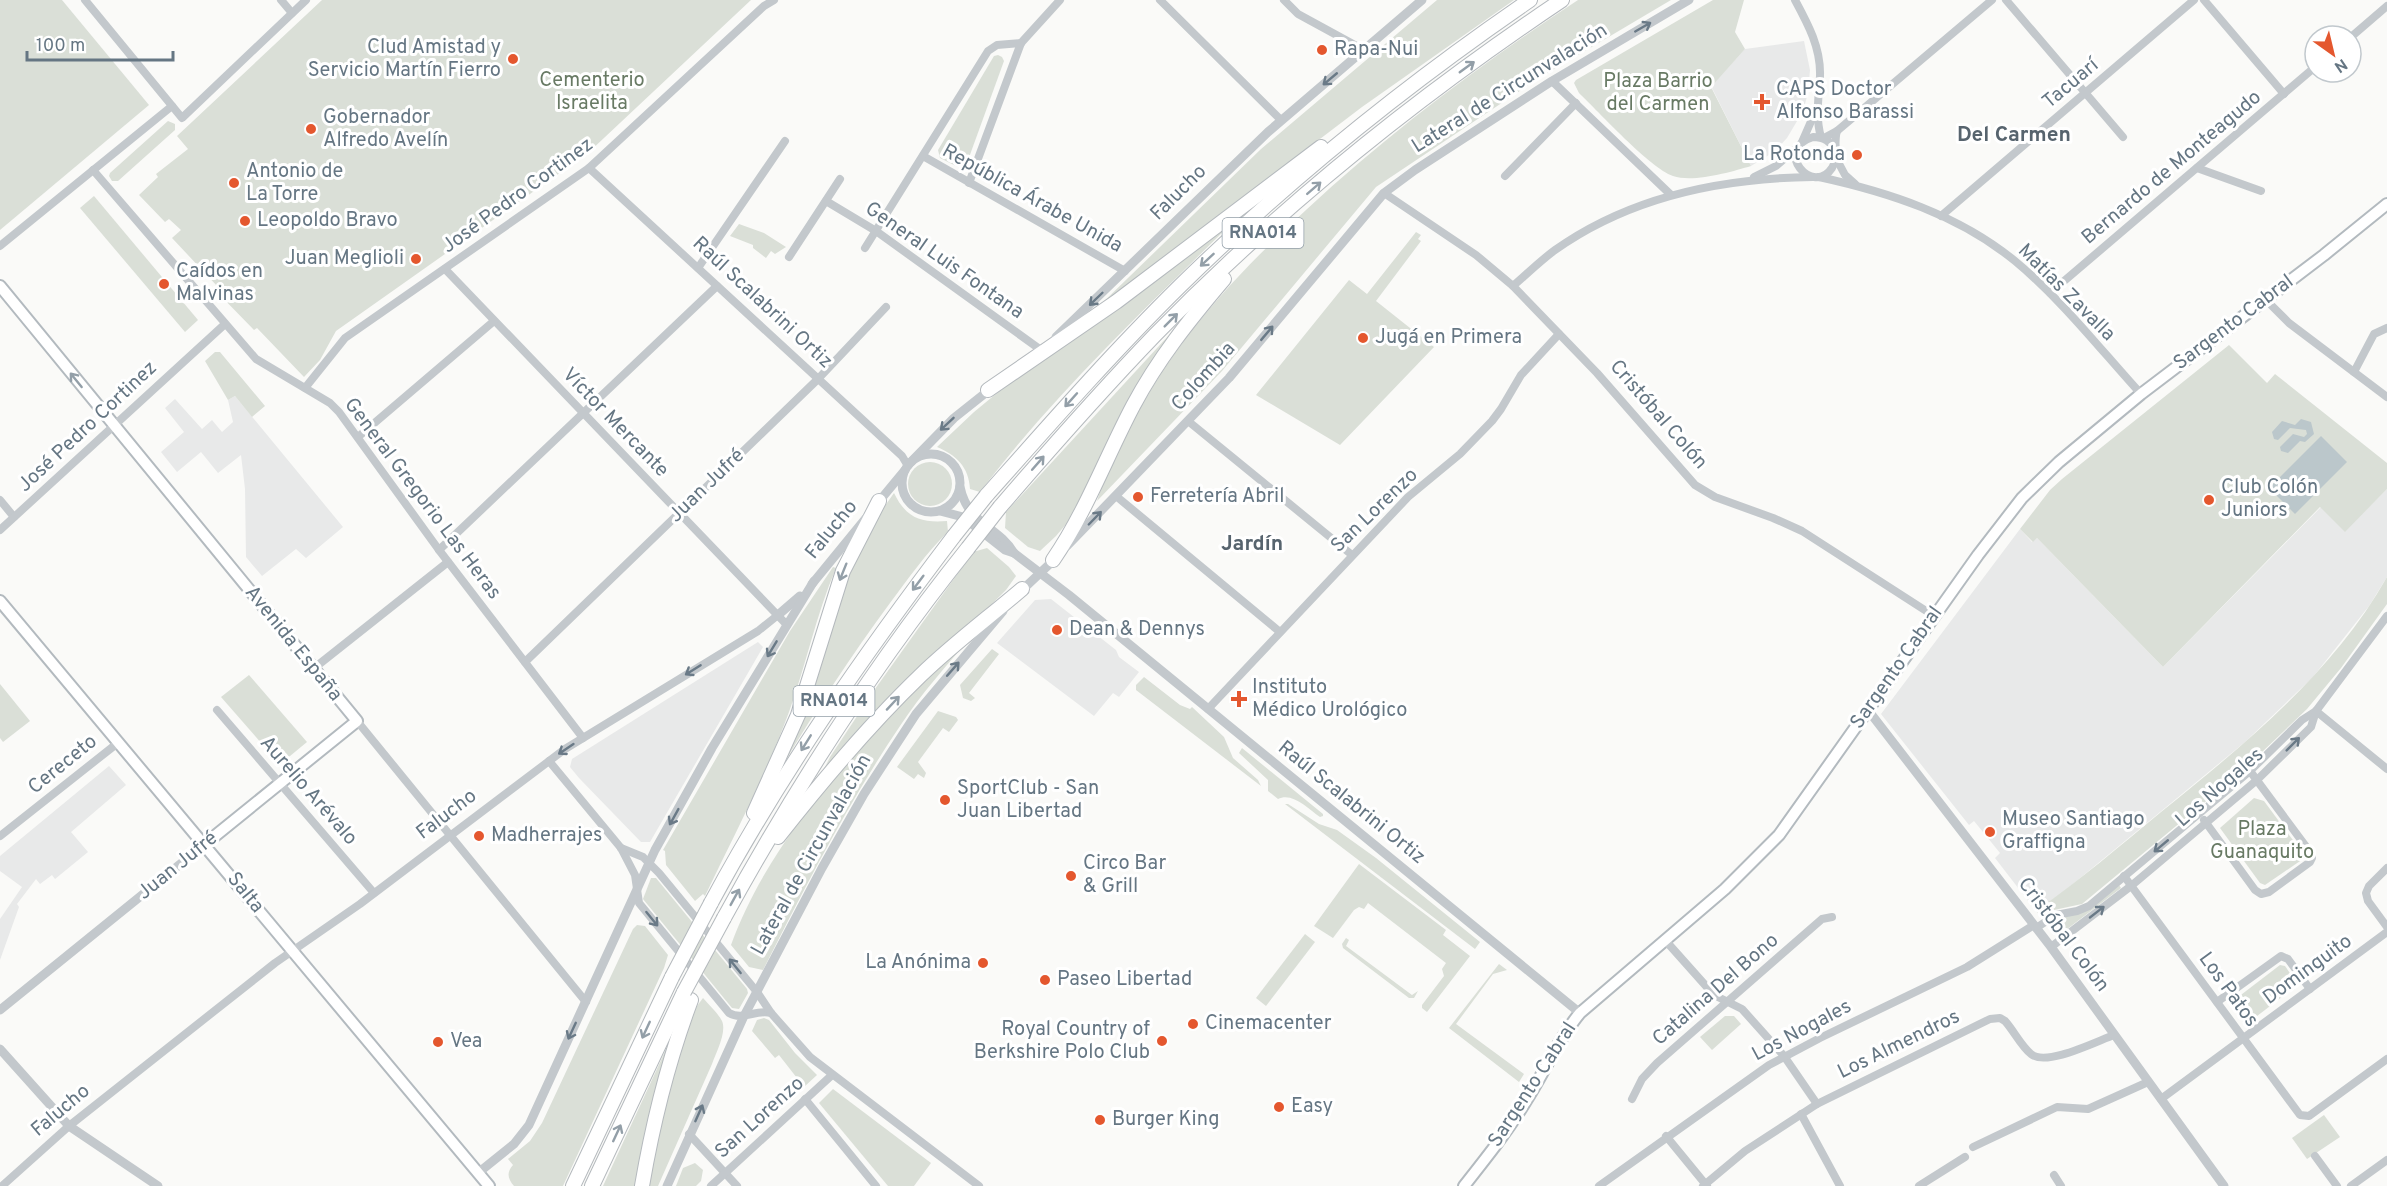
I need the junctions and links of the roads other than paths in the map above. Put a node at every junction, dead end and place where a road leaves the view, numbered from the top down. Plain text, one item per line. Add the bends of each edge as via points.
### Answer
1 (85, 0) edge
2 (281, 0) edge
3 (306, 0) edge
4 (774, 0) edge
5 (1060, 0) edge
6 (1160, 0) edge
7 (1284, 0) edge
8 (1422, 0) edge
9 (1530, 0) edge
10 (1562, 0) edge
11 (1689, 0) edge
12 (1795, 0) edge
13 (1992, 0) edge
14 (2006, 0) edge
15 (2194, 0) edge
16 (2205, 0) edge
17 (2387, 6) edge
18 (292, 13) junction
19 (2363, 27) edge
20 (1021, 43) junction
21 (1364, 50) junction
22 (1451, 57) junction
23 (2303, 78) edge
24 (1552, 81) junction
25 (2085, 93) junction
26 (2284, 94) junction
27 (1576, 104) junction
28 (1817, 105) junction
29 (172, 106) junction
30 (1281, 120) junction
31 (1837, 131) junction
32 (2122, 137) dead end
33 (1823, 138) junction
34 (785, 141) dead end
35 (1800, 144) junction
36 (1835, 154) junction
37 (922, 156) junction
38 (589, 168) junction
39 (2197, 168) junction
40 (93, 170) junction
41 (1505, 176) dead end
42 (1816, 177) junction
43 (840, 179) dead end
44 (1750, 179) junction
45 (969, 183) junction
46 (1859, 186) junction
47 (2261, 191) dead end
48 (1384, 193) junction
49 (1670, 194) junction
50 (826, 201) junction
51 (2387, 204) edge
52 (1941, 216) junction
53 (1268, 228) junction
54 (876, 231) junction
55 (0, 246) edge
56 (865, 248) dead end
57 (789, 257) dead end
58 (698, 268) junction
59 (445, 270) junction
60 (1125, 271) junction
61 (0, 286) edge
62 (717, 286) junction
63 (1513, 286) junction
64 (2050, 293) junction
65 (2265, 299) junction
66 (886, 307) dead end
67 (494, 321) junction
68 (225, 324) junction
69 (2387, 328) edge
70 (1559, 334) junction
71 (1041, 350) junction
72 (2354, 372) junction
73 (818, 379) junction
74 (305, 388) junction
75 (988, 390) junction
76 (2141, 394) junction
77 (2387, 397) edge
78 (584, 414) junction
79 (1188, 421) junction
80 (113, 425) junction
81 (358, 437) junction
82 (908, 466) junction
83 (960, 487) junction
84 (1116, 496) junction
85 (0, 500) edge
86 (879, 501) junction
87 (940, 511) junction
88 (679, 512) junction
89 (14, 517) junction
90 (0, 530) edge
91 (439, 550) junction
92 (1014, 553) junction
93 (1352, 555) junction
94 (1053, 560) junction
95 (448, 562) junction
96 (1038, 574) junction
97 (814, 581) junction
98 (1022, 589) junction
99 (0, 601) edge
100 (778, 615) junction
101 (1934, 616) junction
102 (2387, 616) edge
103 (787, 625) junction
104 (1280, 632) junction
105 (525, 662) junction
106 (314, 669) junction
107 (1208, 709) junction
108 (217, 710) dead end
109 (1868, 710) junction
110 (2316, 711) junction
111 (357, 721) junction
112 (583, 738) junction
113 (119, 742) junction
114 (549, 761) junction
115 (2387, 769) edge
116 (2250, 771) junction
117 (2257, 780) junction
118 (280, 783) junction
119 (2200, 814) junction
120 (2206, 823) junction
121 (450, 836) junction
122 (0, 837) edge
123 (205, 844) junction
124 (621, 848) junction
125 (649, 863) junction
126 (2387, 868) edge
127 (726, 875) junction
128 (747, 876) junction
129 (2124, 876) junction
130 (2131, 886) junction
131 (637, 889) junction
132 (374, 893) junction
133 (1832, 917) dead end
134 (2035, 927) junction
135 (2387, 927) edge
136 (2387, 932) edge
137 (1665, 940) junction
138 (2051, 947) junction
139 (293, 951) junction
140 (2310, 989) junction
141 (757, 992) junction
142 (688, 996) junction
143 (586, 1002) junction
144 (2217, 1002) junction
145 (1728, 1003) junction
146 (0, 1010) edge
147 (771, 1013) junction
148 (1580, 1013) junction
149 (744, 1016) junction
150 (2114, 1035) junction
151 (2243, 1038) junction
152 (0, 1049) edge
153 (1784, 1056) junction
154 (2387, 1059) edge
155 (832, 1075) junction
156 (2148, 1082) junction
157 (805, 1099) junction
158 (1632, 1099) dead end
159 (2161, 1099) junction
160 (1817, 1104) junction
161 (1801, 1114) junction
162 (69, 1126) junction
163 (689, 1134) junction
164 (1666, 1137) junction
165 (1973, 1147) dead end
166 (2315, 1156) dead end
167 (1965, 1157) dead end
168 (2387, 1160) edge
169 (478, 1173) junction
170 (725, 1173) junction
171 (2054, 1175) dead end
172 (1705, 1185) edge
173 (2, 1186) edge
174 (158, 1186) edge
175 (489, 1186) edge
176 (573, 1186) edge
177 (592, 1186) edge
178 (642, 1186) edge
179 (667, 1186) edge
180 (711, 1186) edge
181 (737, 1186) edge
182 (876, 1186) edge
183 (979, 1186) edge
184 (1464, 1186) edge
185 (1599, 1186) edge
186 (1840, 1186) edge
187 (1919, 1186) edge
188 (2061, 1186) edge
189 (2224, 1186) edge
190 (2337, 1186) edge
191 (2351, 1186) edge

1 - 29 street
2 - 18 street
3 - 18 street
4 - 38 street, José Pedro Cortinez
5 - 20 street
6 - 30 street
7 - 21 street via 1298,14
8 - 21 street, Falucho
9 - 22 highway, RNA014
53 -> 10 highway, RNA014 via 1395,121
24 -> 11 street, Lateral de Circunvalación
12 - 28 street via 1819,57
13 - 31 street
14 - 25 street
15 - 25 street, Tacuarí
16 - 26 street
17 - 19 street
18 - 29 street via 182,118
20 - 37 street via 997,45 988,51
20 - 45 street
21 -> 30 street, Falucho
22 - 75 highway via 1321,147 1093,320
22 -> 127 highway, RNA014, bridge via 1316,163 1209,259 1095,373 986,496 879,636 815,729
23 - 26 street, Bernardo de Monteagudo
24 - 27 street
24 - 48 street, Lateral de Circunvalación
25 - 32 street
25 - 52 street, Tacuarí
26 - 39 street, Bernardo de Monteagudo
27 - 41 street
27 - 49 street
28 - 33 street
28 - 35 street
29 - 40 street
30 - 60 street, Falucho
31 - 33 street
31 - 36 street
33 - 35 street via 1813,137
33 - 36 street via 1833,146
34 - 58 street
35 - 42 street via 1795,157 1799,168
35 - 44 street via 1776,166
36 - 42 street via 1829,172
36 - 46 street via 1845,176
37 - 45 street, República Árabe Unida
37 - 54 street
38 - 58 street, Raúl Scalabrini Ortiz
38 - 59 street, José Pedro Cortinez
39 - 47 street
39 - 64 street, Bernardo de Monteagudo
40 - 55 street
40 - 68 street, General Gregorio Las Heras
42 - 44 street
42 - 46 street, Matías Zavalla
43 - 50 street
44 - 49 street
45 - 60 street, República Árabe Unida
46 - 52 street, Matías Zavalla
48 - 63 street, Cristóbal Colón via 1460,243
79 -> 48 street, Colombia via 1229,378
49 - 63 street via 1588,230 1554,251
50 - 54 street, General Luis Fontana
50 - 57 street
51 - 65 main road, Sargento Cabral
52 - 64 street, Matías Zavalla via 1991,243
53 - 94 highway via 1195,313 1159,363 1125,421 1084,510
128 -> 53 highway, RNA014, bridge via 832,735 914,618 1000,507 1121,371
54 - 56 street
54 - 71 street, General Luis Fontana
58 - 62 street, Raúl Scalabrini Ortiz
59 - 67 street, Víctor Mercante
59 - 74 street, José Pedro Cortinez via 345,338
60 -> 71 street, Falucho
80 -> 61 main road, Avenida España
62 - 73 street, Raúl Scalabrini Ortiz
62 - 78 street
63 - 70 street, Cristóbal Colón
64 - 76 street, Matías Zavalla
65 - 72 street via 2289,323
65 - 76 main road, Sargento Cabral
66 - 73 street, Juan Jufré
67 - 78 street, Víctor Mercante
67 - 81 street
68 - 74 street, General Gregorio Las Heras via 256,359
68 - 80 street, José Pedro Cortinez
69 - 72 street via 2374,334
70 - 93 street, San Lorenzo via 1521,375 1492,421 1460,454 1408,497
70 - 101 street, Cristóbal Colón via 1695,485 1715,497 1802,531
71 - 75 street, Falucho
72 - 77 street
73 - 82 street, Raúl Scalabrini Ortiz via 902,456
73 - 88 street, Juan Jufré
74 - 81 street, General Gregorio Las Heras via 339,412
75 -> 82 street, Falucho via 954,418
76 - 101 main road, Sargento Cabral via 2022,498
78 - 88 street, Víctor Mercante
78 - 91 street
79 - 84 street, Colombia
79 - 93 street
80 - 89 street, José Pedro Cortinez
80 - 106 main road, Avenida España
81 - 91 street, General Gregorio Las Heras
82 - 83 street via 930,454 944,457 958,473
82 - 86 street, Falucho
82 - 87 street via 902,486 909,502 923,511
83 - 87 street via 953,502
83 - 92 street, Raúl Scalabrini Ortiz via 969,510
94 -> 84 street, Colombia
84 - 104 street
85 - 89 street
86 - 97 street, Falucho
86 -> 127 highway via 843,571 798,715
87 - 92 street, Raúl Scalabrini Ortiz via 963,517
88 - 100 street, Víctor Mercante
88 - 105 street, Juan Jufré
89 - 90 street, José Pedro Cortinez
91 - 95 street, General Gregorio Las Heras
92 - 96 street, Raúl Scalabrini Ortiz
93 - 104 street, San Lorenzo
94 - 96 street, Colombia
95 - 105 street, General Gregorio Las Heras
95 - 106 street
96 - 98 street, Lateral de Circunvalación
96 - 107 street, Raúl Scalabrini Ortiz
97 - 100 street, Falucho
97 - 103 street
128 -> 98 highway via 813,793 898,698
141 -> 98 street, Lateral de Circunvalación via 822,868 888,755 932,694
99 - 113 main road, Salta
100 - 103 street, Víctor Mercante
100 -> 112 street, Falucho
101 - 109 main road, Sargento Cabral
102 - 110 street, Los Nogales
103 -> 125 street via 712,748
104 - 107 street, San Lorenzo
105 - 112 street, General Gregorio Las Heras
106 - 111 main road, Avenida España
107 - 148 street, Raúl Scalabrini Ortiz
108 - 118 street, Aurelio Arévalo
109 - 134 street, Cristóbal Colón
109 - 137 main road, Sargento Cabral via 1779,835 1733,882
110 - 115 street
110 - 116 street, Los Nogales
117 -> 110 street, Los Nogales via 2311,727
111 - 118 main road, Juan Jufré
111 - 121 street, Avenida España
112 -> 114 street, Falucho
113 - 122 street, Cereceto
113 - 123 main road, Salta
114 - 121 street, Falucho
114 - 124 street
116 - 117 street
116 - 119 street, Los Nogales
117 - 120 street, Los Nogales
117 - 120 street via 2312,858 2261,894
118 - 123 main road, Juan Jufré
118 - 132 street, Aurelio Arévalo
119 - 120 street
119 -> 129 street, Los Nogales
120 - 130 street, Los Nogales
121 - 132 street, Falucho
121 - 143 street, Avenida España
123 - 139 main road, Salta
123 - 146 street, Juan Jufré
124 - 125 street
124 - 131 street via 635,875
125 - 131 street
141 -> 125 street
126 - 135 street via 2366,892
127 -> 176 highway, RNA014, bridge via 672,977
142 -> 128 highway, RNA014, bridge
129 - 130 street, Los Patos
129 - 134 street, Los Nogales via 2089,906 2056,915
138 -> 130 street, Los Nogales
130 - 144 street, Los Patos
131 - 143 street
131 -> 149 street via 639,903 729,1013
132 - 139 street, Falucho
133 - 145 street, Catalina Del Bono via 1822,919
134 - 138 street, Cristóbal Colón
134 - 153 street, Los Nogales via 1967,967
136 - 140 street, Dominguito
137 - 145 street via 1714,995
137 - 148 main road, Sargento Cabral
138 - 150 street, Cristóbal Colón
139 - 162 street, Falucho
139 - 169 main road, Salta
140 - 144 street via 2284,956
140 - 151 street, Dominguito
141 - 147 street
141 - 149 street, Lateral de Circunvalación
177 -> 142 highway, RNA014
142 - 178 highway via 665,1075
143 -> 169 street via 525,1131
144 - 151 street, Los Patos
145 - 153 street via 1742,1009
145 - 158 street, Catalina Del Bono via 1657,1063 1642,1079
147 - 149 street via 759,1011
147 - 155 street via 801,1048
148 - 184 main road, Sargento Cabral via 1496,1146
163 -> 149 street, Lateral de Circunvalación
150 - 156 street, Cristóbal Colón
150 - 160 street, Los Almendros via 2055,1057 2040,1058 2031,1055 2005,1021 1994,1018
151 - 154 street, Los Patos via 2303,1116 2310,1116
151 - 159 street, Dominguito
152 - 162 street
153 - 160 street
153 - 164 street, Los Nogales
155 - 157 street, San Lorenzo
155 - 183 street
156 - 159 street, Cristóbal Colón
156 - 165 street via 2088,1109 2057,1107
157 - 170 street, San Lorenzo
157 - 182 street
159 - 189 street, Cristóbal Colón
160 - 161 street, Los Almendros
161 - 172 street, Los Almendros via 1745,1151
161 - 186 street
162 - 173 street, Falucho
162 - 174 street
163 - 170 street
163 - 179 street, Lateral de Circunvalación
164 - 172 street
164 - 185 street, Los Nogales
166 - 190 street
167 - 187 street
168 - 191 street
169 - 175 main road, Salta
170 - 180 street, San Lorenzo
170 - 181 street
171 - 188 street

